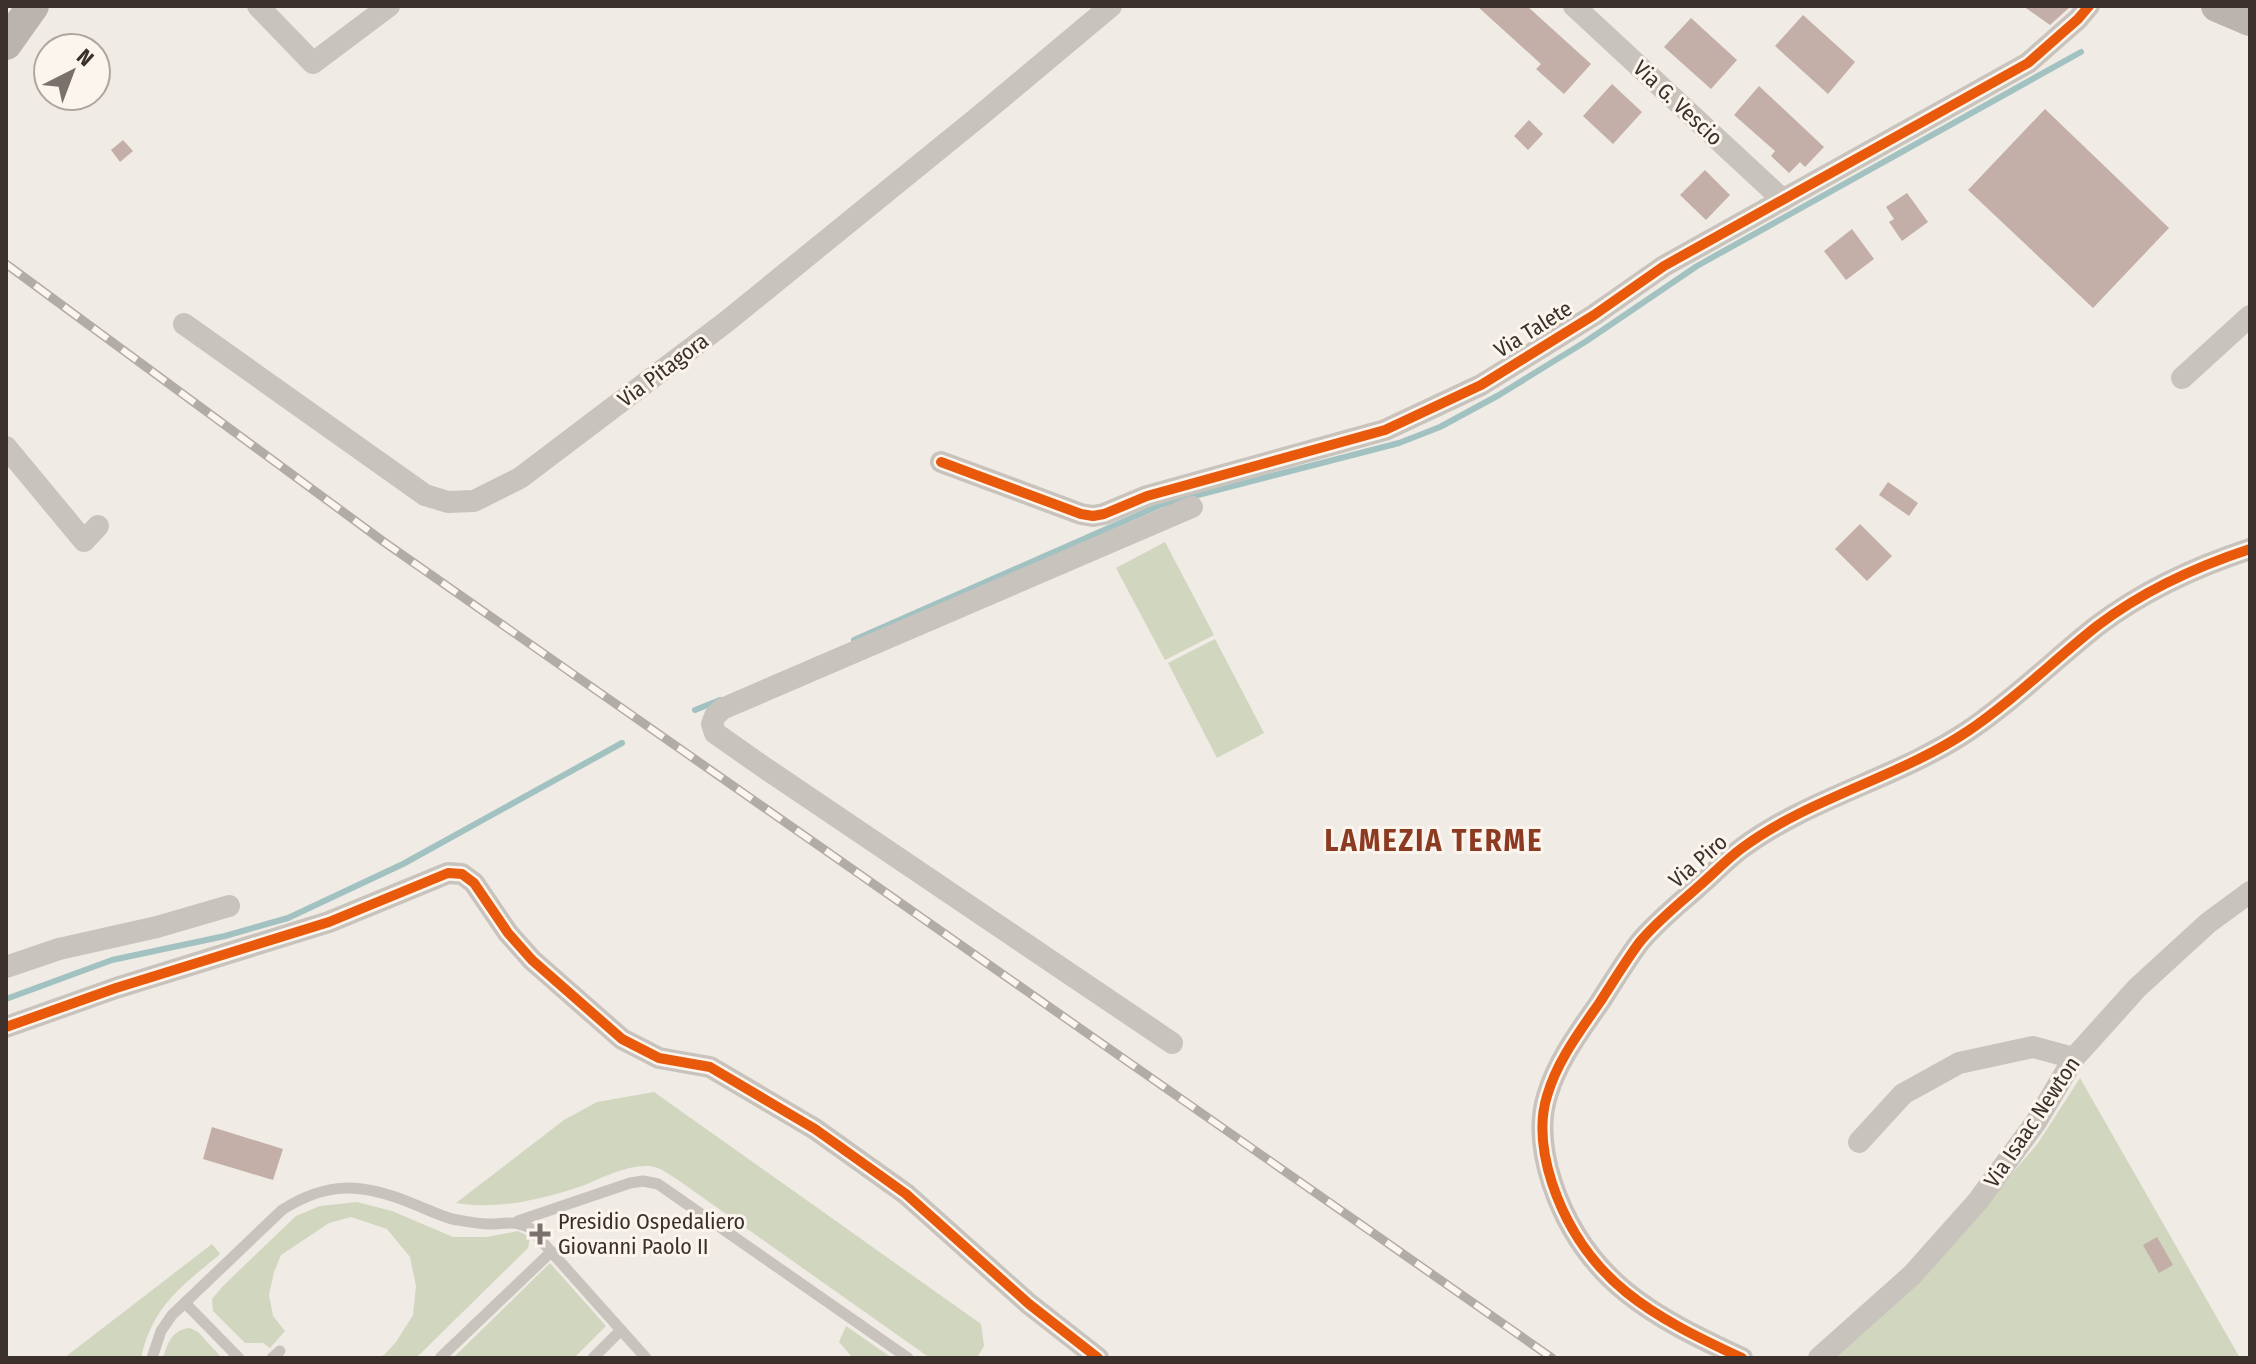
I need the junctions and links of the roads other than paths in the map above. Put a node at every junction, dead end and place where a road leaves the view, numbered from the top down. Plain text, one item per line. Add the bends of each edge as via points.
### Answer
1 (33, 6) edge
2 (258, 6) edge
3 (389, 6) edge
4 (1111, 6) edge
5 (1574, 6) edge
6 (2089, 6) edge
7 (2217, 6) edge
8 (2250, 20) edge
9 (6, 44) edge
10 (1783, 200) junction
11 (2250, 316) edge
12 (184, 324) dead end
13 (2182, 378) dead end
14 (6, 447) edge
15 (941, 462) dead end
16 (1192, 507) dead end
17 (1093, 516) junction
18 (98, 526) dead end
19 (1106, 544) junction
20 (2250, 549) edge
21 (2250, 892) edge
22 (229, 906) dead end
23 (6, 967) edge
24 (6, 1027) edge
25 (1172, 1043) dead end
26 (2074, 1058) junction
27 (1859, 1142) dead end
28 (518, 1221) junction
29 (551, 1252) junction
30 (185, 1303) junction
31 (621, 1330) junction
32 (152, 1358) edge
33 (239, 1358) edge
34 (440, 1358) edge
35 (593, 1358) edge
36 (646, 1358) edge
37 (908, 1358) edge
38 (1098, 1358) edge
39 (1742, 1358) edge
40 (1819, 1358) edge

1 - 9 main road
2 - 3 street via 313,63
4 - 12 street, Via Pitagora via 726,322 520,478 474,501 448,502 425,495
5 - 10 street, Via G. Vescio
6 - 10 street, Via Talete via 2028,63
7 - 8 main road
10 - 17 street, Via Talete via 1664,266 1481,385 1385,430
11 - 13 street
14 - 18 street via 84,541
15 - 17 street
16 - 19 street
17 - 19 street
19 - 25 street via 722,709 712,724 715,733 762,766
20 - 39 street, Via Piro via 2168,581 2100,624 1970,730 1742,848 1657,923 1567,1050 1547,1095 1541,1125 1546,1164 1561,1209 1588,1255 1629,1296 1670,1324
21 - 26 street, Via Isaac Newton via 2137,988
22 - 23 street
24 - 38 street via 329,922 448,873 462,874 532,960 622,1039 659,1058 710,1067 815,1129 906,1194
26 - 27 street via 2033,1047 1959,1063 1903,1094
26 - 40 street, Via Isaac Newton via 2036,1122 1978,1201 1912,1275
28 - 29 lane
28 - 30 lane via 451,1219 373,1190 325,1189 282,1210
28 - 37 lane via 630,1183 658,1184
29 - 31 lane
29 - 34 lane
30 - 32 lane via 161,1331
30 - 33 lane
31 - 35 lane
31 - 36 lane

